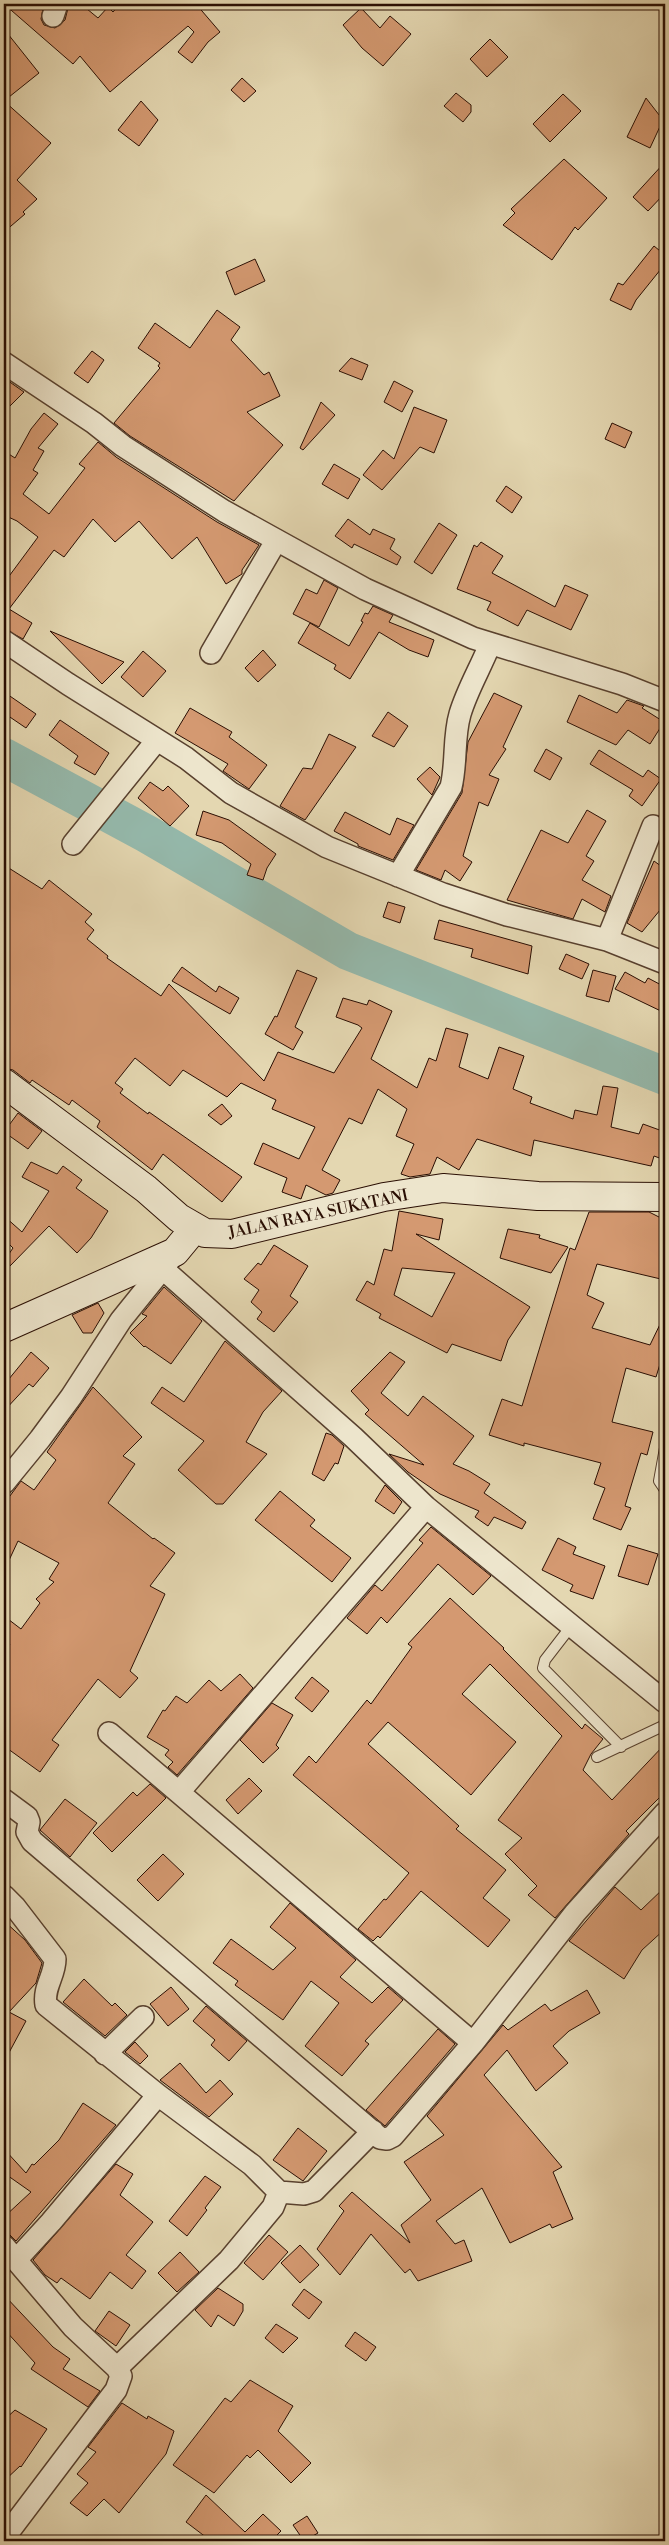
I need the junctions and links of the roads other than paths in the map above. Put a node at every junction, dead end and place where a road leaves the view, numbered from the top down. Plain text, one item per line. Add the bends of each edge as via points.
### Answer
1 (4, 362) edge
2 (276, 541) junction
3 (4, 641) edge
4 (490, 644) junction
5 (211, 653) dead end
6 (665, 700) edge
7 (157, 740) junction
8 (653, 826) dead end
9 (72, 844) dead end
10 (398, 876) junction
11 (607, 940) junction
12 (665, 963) edge
13 (4, 1083) edge
14 (665, 1197) edge
15 (194, 1228) junction
16 (169, 1261) junction
17 (4, 1328) edge
18 (665, 1448) edge
19 (4, 1484) edge
20 (4, 1490) edge
21 (665, 1490) edge
22 (426, 1507) junction
23 (572, 1625) junction
24 (665, 1702) edge
25 (665, 1725) edge
26 (109, 1733) dead end
27 (622, 1747) junction
28 (598, 1757) dead end
29 (179, 1792) junction
30 (4, 1800) edge
31 (665, 1813) edge
32 (4, 1896) edge
33 (143, 2017) dead end
34 (472, 2043) junction
35 (104, 2054) junction
36 (158, 2096) junction
37 (373, 2131) junction
38 (279, 2192) junction
39 (10, 2253) edge
40 (117, 2368) junction
41 (4, 2538) edge

1 - 2 street via 123,446
2 - 4 street via 364,589
2 - 5 street
3 - 7 street
4 - 6 street
4 - 10 street via 460,714 451,787
7 - 9 street
7 - 10 street via 273,818 327,847
8 - 11 street
10 - 11 street via 507,915
11 - 12 street
13 - 15 main road, JALAN RAYA SUKATANI
14 - 15 main road, JALAN RAYA SUKATANI via 538,1196 443,1188 384,1197 232,1234 205,1233
15 - 16 main road
16 - 17 main road
16 - 19 street via 121,1320 71,1397
16 - 22 street
18 - 21 lane via 659,1481
19 - 20 street
22 - 23 street
22 - 29 street
23 - 24 street
23 - 27 lane via 545,1660 543,1668
25 - 27 lane
26 - 29 street
27 - 28 lane
29 - 34 street
30 - 37 street via 27,1817 27,1832 32,1841
31 - 34 street via 574,1913
32 - 35 street via 55,1958 55,1969 45,1989 46,2005
33 - 35 street
34 - 37 street via 393,2136 383,2139
35 - 36 street
36 - 38 street via 252,2165
36 - 39 street via 51,2222
37 - 38 street via 314,2191 304,2194
38 - 40 street via 273,2207 229,2260
39 - 40 street via 73,2327
40 - 41 street via 121,2376 116,2390

